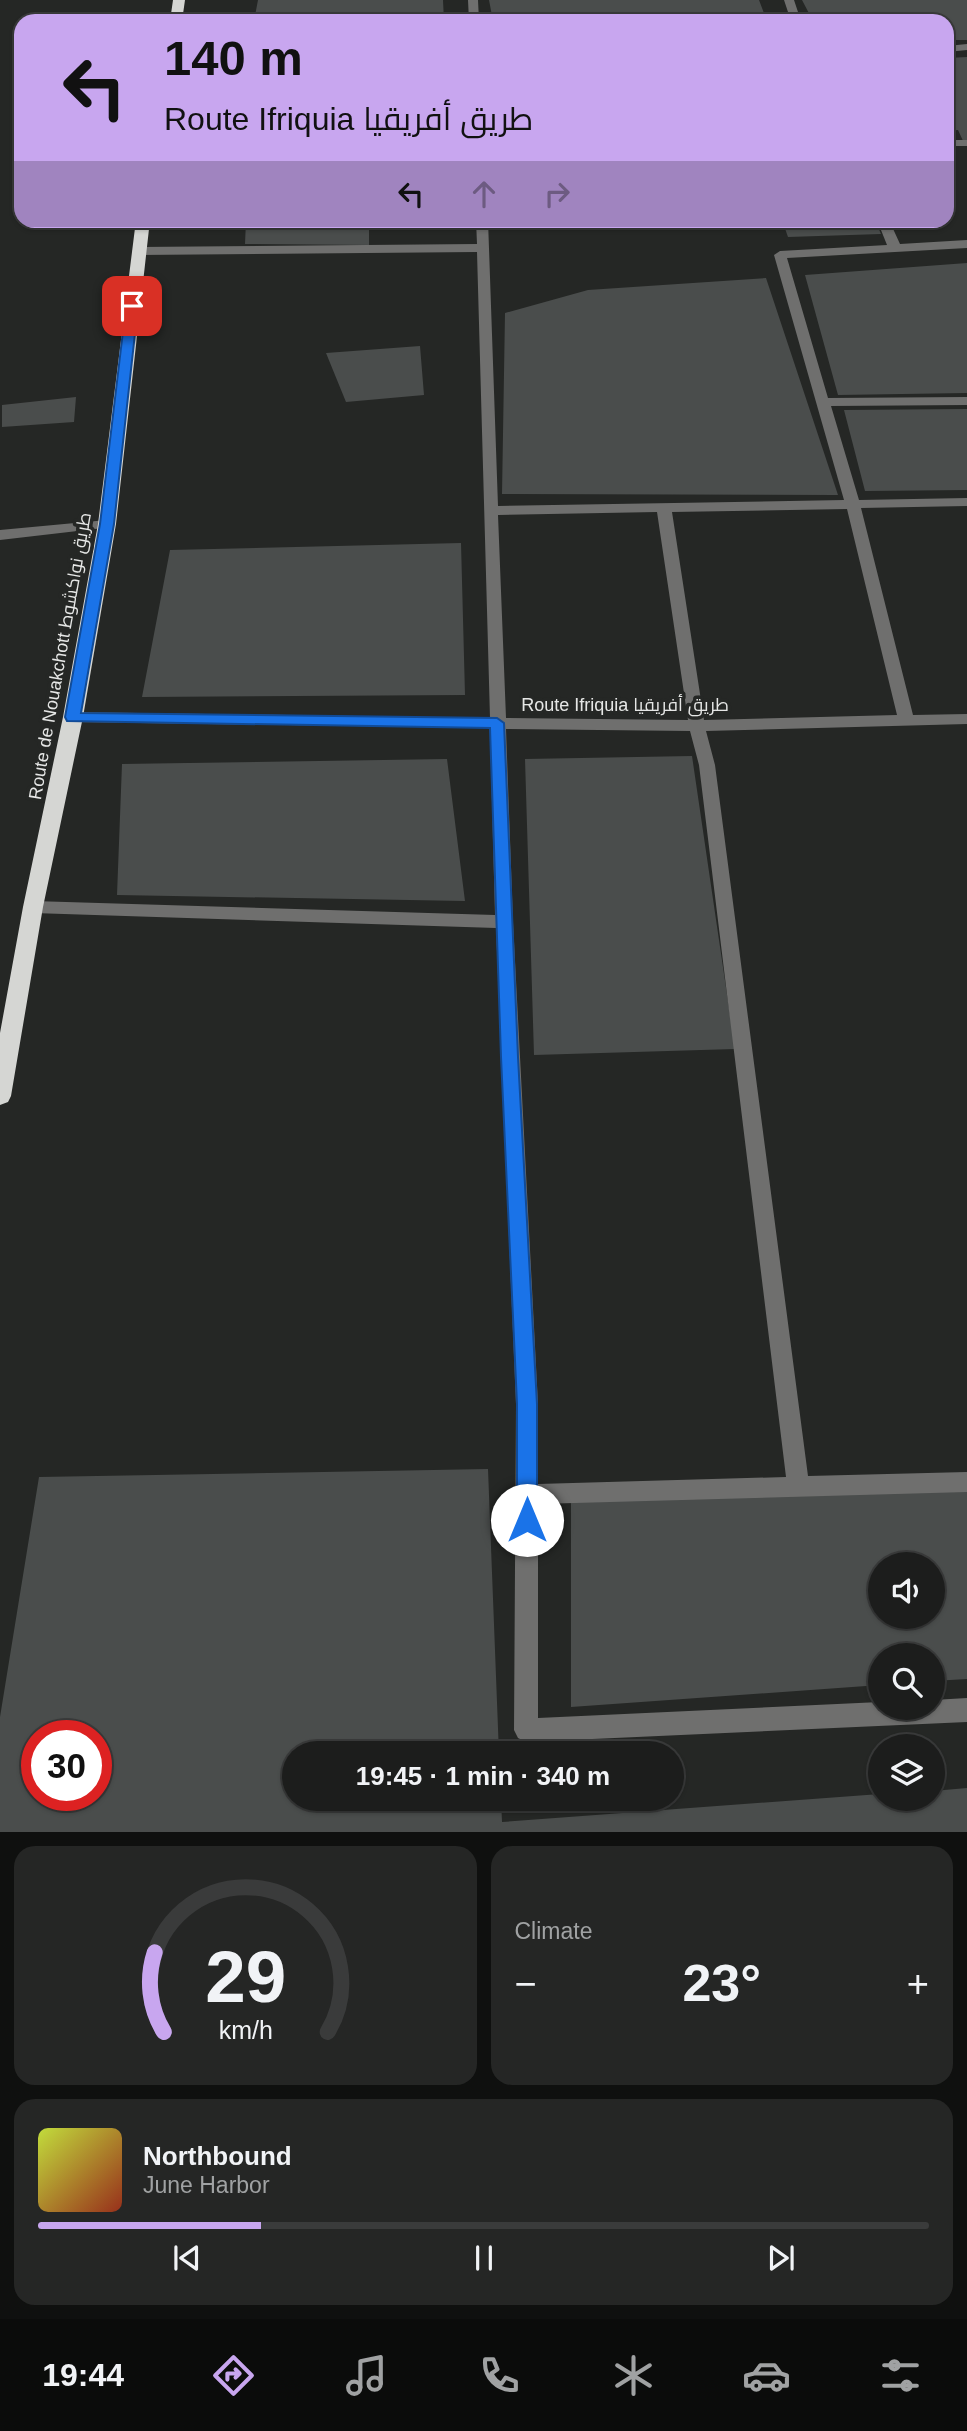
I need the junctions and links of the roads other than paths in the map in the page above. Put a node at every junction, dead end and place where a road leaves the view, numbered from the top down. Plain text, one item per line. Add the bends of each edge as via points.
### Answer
1 (142, 228) edge
2 (482, 228) edge
3 (886, 228) edge
4 (967, 244) edge
5 (482, 248) junction
6 (895, 248) junction
7 (138, 251) junction
8 (967, 401) edge
9 (822, 402) junction
10 (967, 502) edge
11 (852, 505) junction
12 (664, 508) junction
13 (491, 511) junction
14 (107, 524) junction
15 (0, 535) edge
16 (73, 717) junction
17 (967, 719) edge
18 (906, 720) junction
19 (497, 723) junction
20 (696, 726) junction
21 (33, 907) junction
22 (504, 922) junction
23 (0, 1096) edge
24 (967, 1482) edge
25 (798, 1487) junction
26 (527, 1494) junction
27 (967, 1710) edge

1 - 7 highway, Route de Nouakchott طريق نواكشوط
2 - 5 street
3 - 6 street
4 - 6 street
5 - 7 street
5 - 13 street
6 - 9 street via 780,255
7 - 14 highway, Route de Nouakchott طريق نواكشوط
8 - 9 street
9 - 11 street
10 - 11 street
11 - 12 street
11 - 18 street
12 - 13 street
12 - 20 street
13 - 19 street
14 - 15 street
14 - 16 highway, Route de Nouakchott طريق نواكشوط
16 - 19 street, Route Ifriquia طريق أفريقيا
16 - 21 highway, Route de Nouakchott طريق نواكشوط
17 - 18 street, Route Ifriquia طريق أفريقيا
18 - 20 street, Route Ifriquia طريق أفريقيا
19 - 20 street, Route Ifriquia طريق أفريقيا
19 - 22 street
20 - 25 street via 707,765
21 - 22 street
21 - 23 highway, Route de Nouakchott طريق نواكشوط
22 - 26 street via 527,1404
24 - 25 street
25 - 26 street
26 - 27 street via 526,1730

